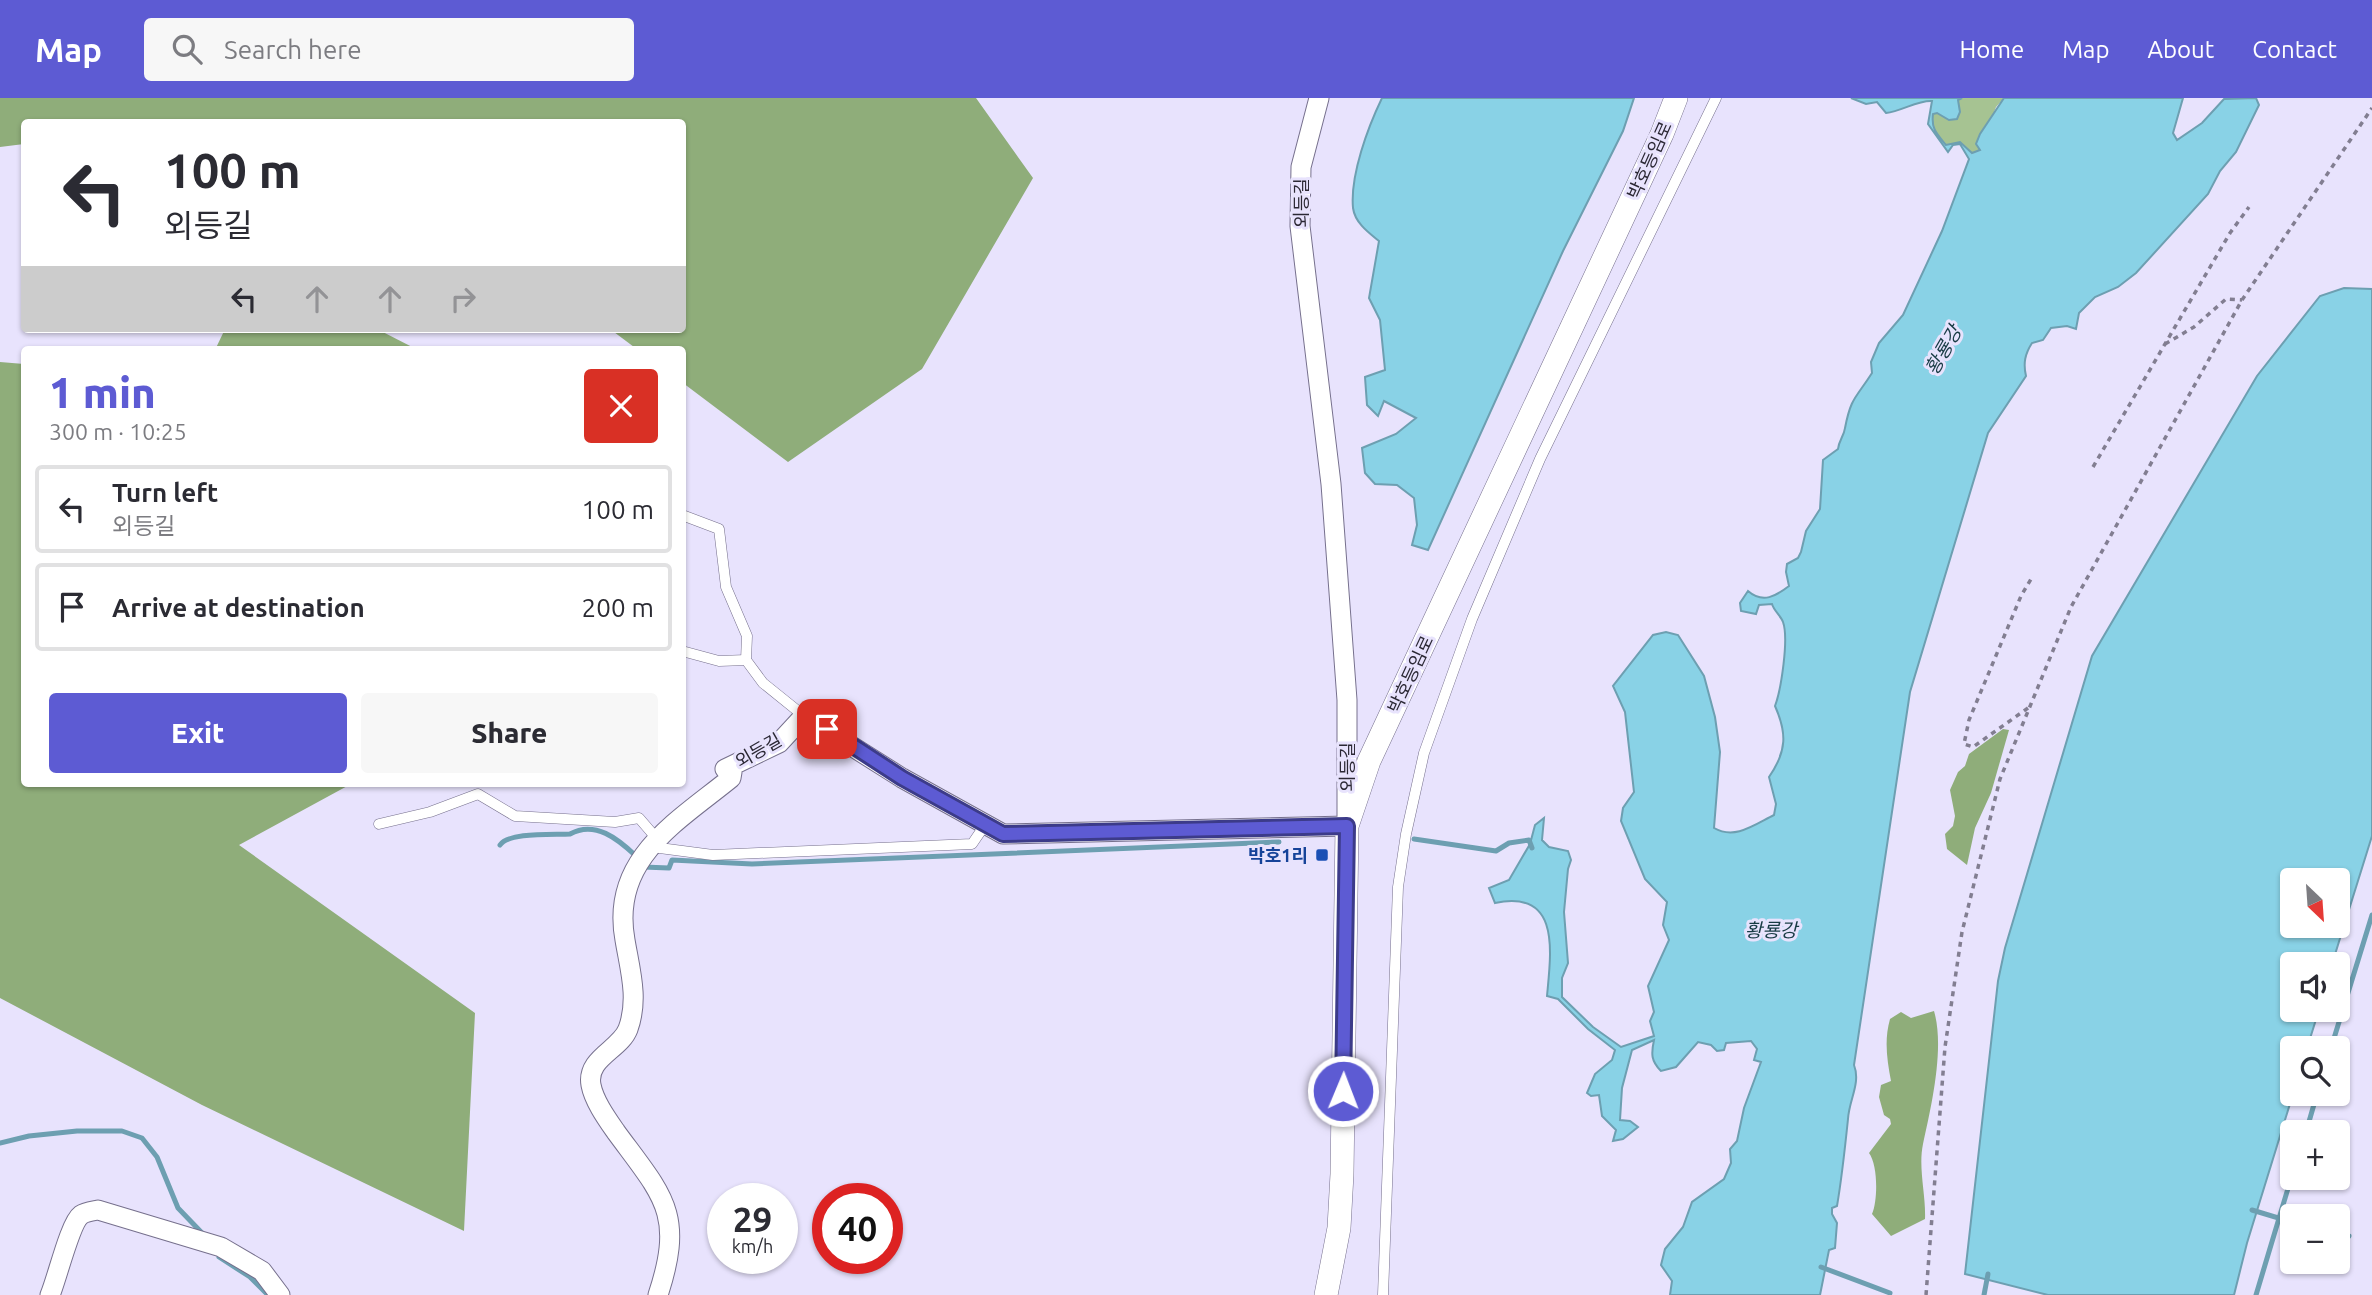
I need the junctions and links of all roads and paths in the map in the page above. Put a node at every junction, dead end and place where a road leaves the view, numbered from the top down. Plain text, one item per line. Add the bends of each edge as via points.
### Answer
1 (1319, 98) edge
2 (1676, 98) edge
3 (1716, 98) edge
4 (2372, 108) edge
5 (2249, 207) dead end
6 (2242, 300) junction
7 (2164, 344) junction
8 (2093, 467) dead end
9 (686, 517) edge
10 (2031, 579) dead end
11 (686, 652) edge
12 (746, 660) junction
13 (2030, 706) junction
14 (804, 716) junction
15 (379, 824) dead end
16 (985, 825) junction
17 (1347, 826) junction
18 (655, 844) junction
19 (50, 1295) edge
20 (280, 1295) edge
21 (658, 1295) edge
22 (1326, 1295) edge
23 (1383, 1295) edge
24 (1926, 1295) edge

1 - 17 street, 외등길 via 1301,167 1300,226 1331,484 1347,700
2 - 17 street, 박호등임로 via 1369,761
3 - 23 lane via 1541,459 1448,681 1424,752 1398,887
4 - 6 path
5 - 7 path
6 - 7 path via 2226,299 2194,327
6 - 13 path via 2071,607
7 - 8 path
9 - 12 lane via 719,529 726,587 747,636
10 - 13 path via 1969,720 1964,744 1973,747
11 - 12 lane via 719,661
12 - 14 lane via 763,683
13 - 24 path via 2000,779 1962,932 1945,1047
14 - 16 street
14 - 18 street, 외등길 via 779,743 726,768 732,778 669,825
15 - 18 lane via 478,794 515,816 615,822 639,818
16 - 17 street via 1003,834
16 - 18 lane via 972,844 713,855
17 - 22 street, 박호등임로 via 1342,1174 1339,1228
18 - 21 street, 외등길 via 635,869 624,896 624,939 634,999 627,1031 600,1059 591,1084 611,1125 663,1198 672,1236
19 - 20 street via 70,1231 81,1215 97,1210 221,1247 262,1271

